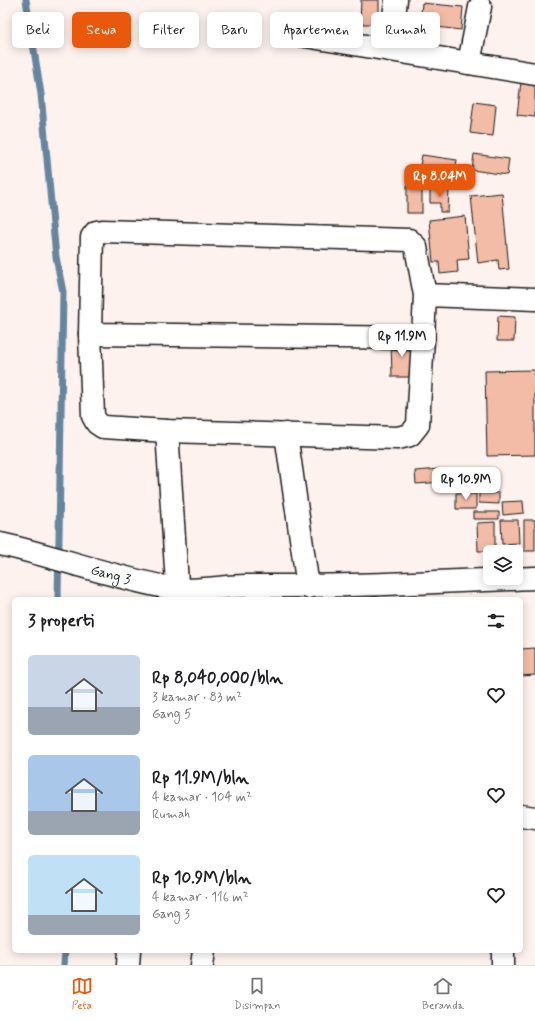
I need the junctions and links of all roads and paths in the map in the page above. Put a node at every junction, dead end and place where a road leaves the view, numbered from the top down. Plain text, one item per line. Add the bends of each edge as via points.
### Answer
1 (396, 0) edge
2 (480, 7) dead end
3 (363, 46) edge
4 (390, 50) junction
5 (469, 63) junction
6 (535, 74) edge
7 (425, 295) junction
8 (535, 300) edge
9 (90, 334) junction
10 (423, 338) junction
11 (167, 431) junction
12 (286, 434) junction
13 (0, 544) edge
14 (535, 578) edge
15 (308, 587) junction
16 (233, 593) edge
17 (178, 594) edge
18 (523, 816) edge
19 (535, 818) edge
20 (129, 953) edge
21 (204, 953) edge
22 (504, 953) edge
23 (128, 965) edge
24 (202, 965) edge
25 (503, 965) edge

1 - 4 street
2 - 5 street
3 - 4 street
4 - 5 street
5 - 6 street
7 - 8 street
7 - 9 street via 416,247 409,240 102,231 96,232 92,237
7 - 10 street
9 - 10 street
9 - 11 street via 94,416 97,423 103,427
10 - 12 street via 418,425 410,435 398,438
11 - 12 street
11 - 17 street
12 - 15 street
13 - 17 street, Gang 3
14 - 15 street, Gang 3
15 - 16 street, Gang 3
16 - 17 street, Gang 3
18 - 19 street
20 - 23 street
21 - 24 street
22 - 25 street

